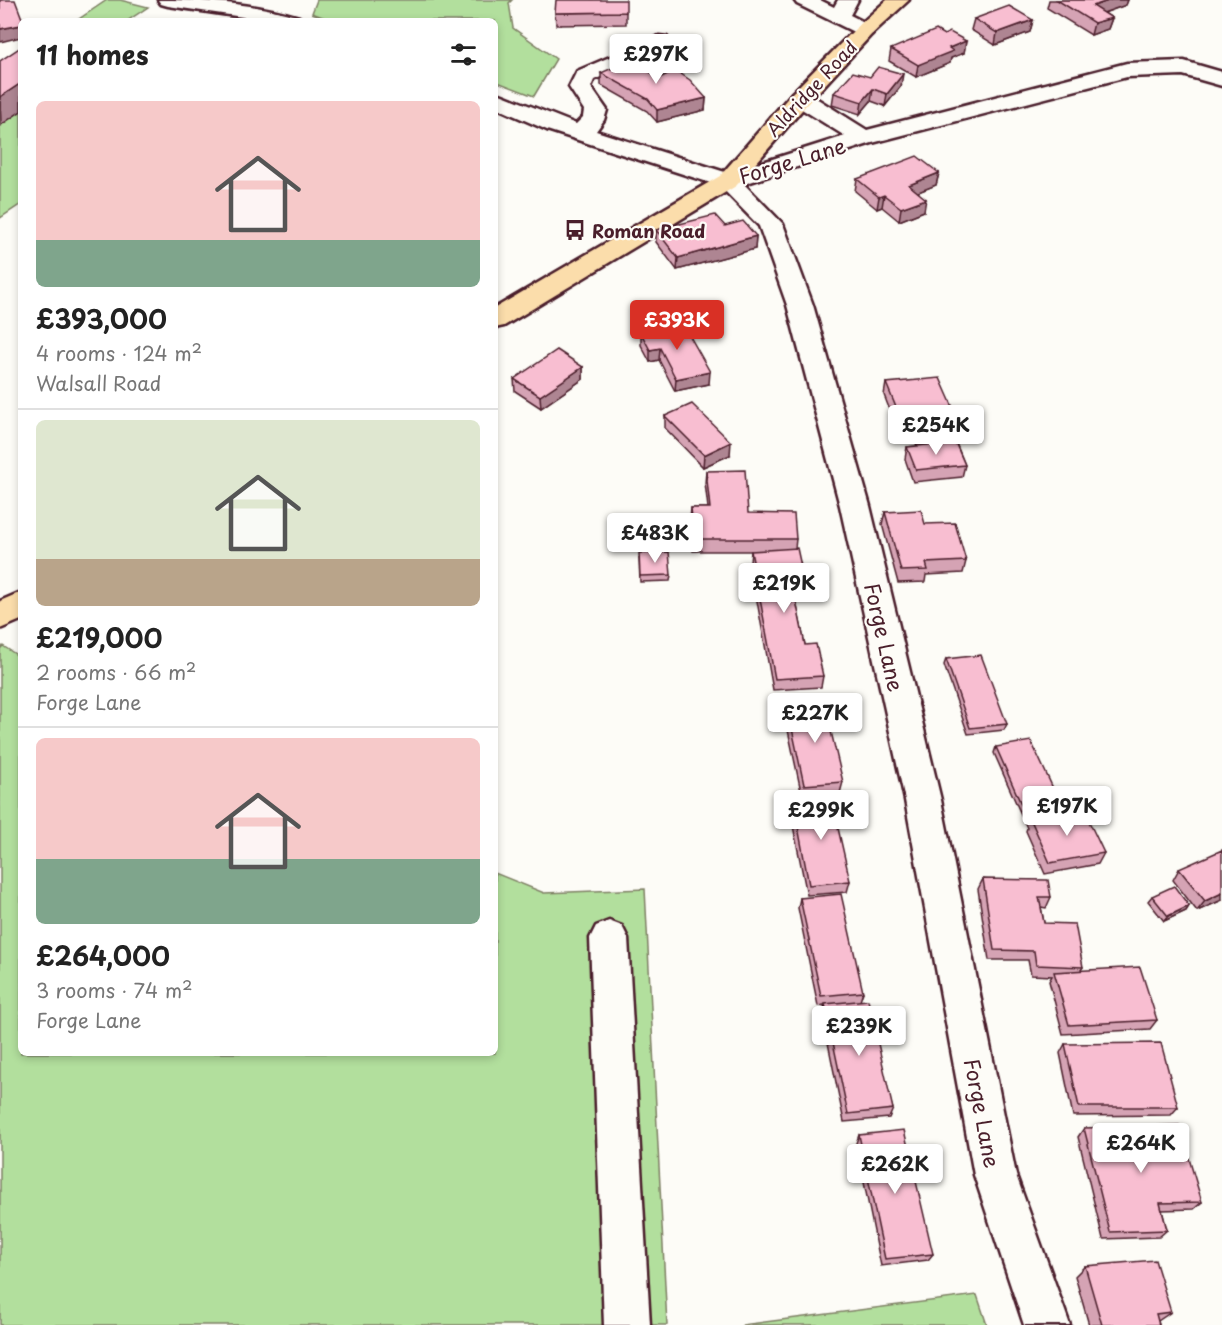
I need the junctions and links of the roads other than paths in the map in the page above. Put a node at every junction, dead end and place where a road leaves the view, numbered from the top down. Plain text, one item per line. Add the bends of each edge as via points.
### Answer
1 (168, 0) edge
2 (804, 0) edge
3 (899, 0) edge
4 (191, 4) junction
5 (843, 8) edge
6 (173, 18) edge
7 (266, 18) edge
8 (865, 30) junction
9 (659, 42) dead end
10 (1222, 80) edge
11 (800, 98) junction
12 (498, 100) edge
13 (580, 133) junction
14 (864, 138) junction
15 (728, 181) junction
16 (498, 318) edge
17 (18, 606) edge
18 (0, 616) edge
19 (609, 938) dead end
20 (627, 1325) edge
21 (1047, 1325) edge

1 - 4 street
2 - 5 street
3 - 8 main road, Aldridge Road
4 - 6 street
4 - 7 street
5 - 8 street
8 - 11 main road, Aldridge Road
9 - 13 street via 585,76 580,87 596,106 597,114
10 - 14 street via 1184,68 1127,69
11 - 14 street, Forge Lane
11 - 15 main road, Aldridge Road
12 - 13 street
13 - 15 street
14 - 15 street, Forge Lane
15 - 16 main road, Aldridge Road
15 - 21 street, Forge Lane via 771,224 803,316 855,506 923,800 995,1175
17 - 18 main road
19 - 20 street

